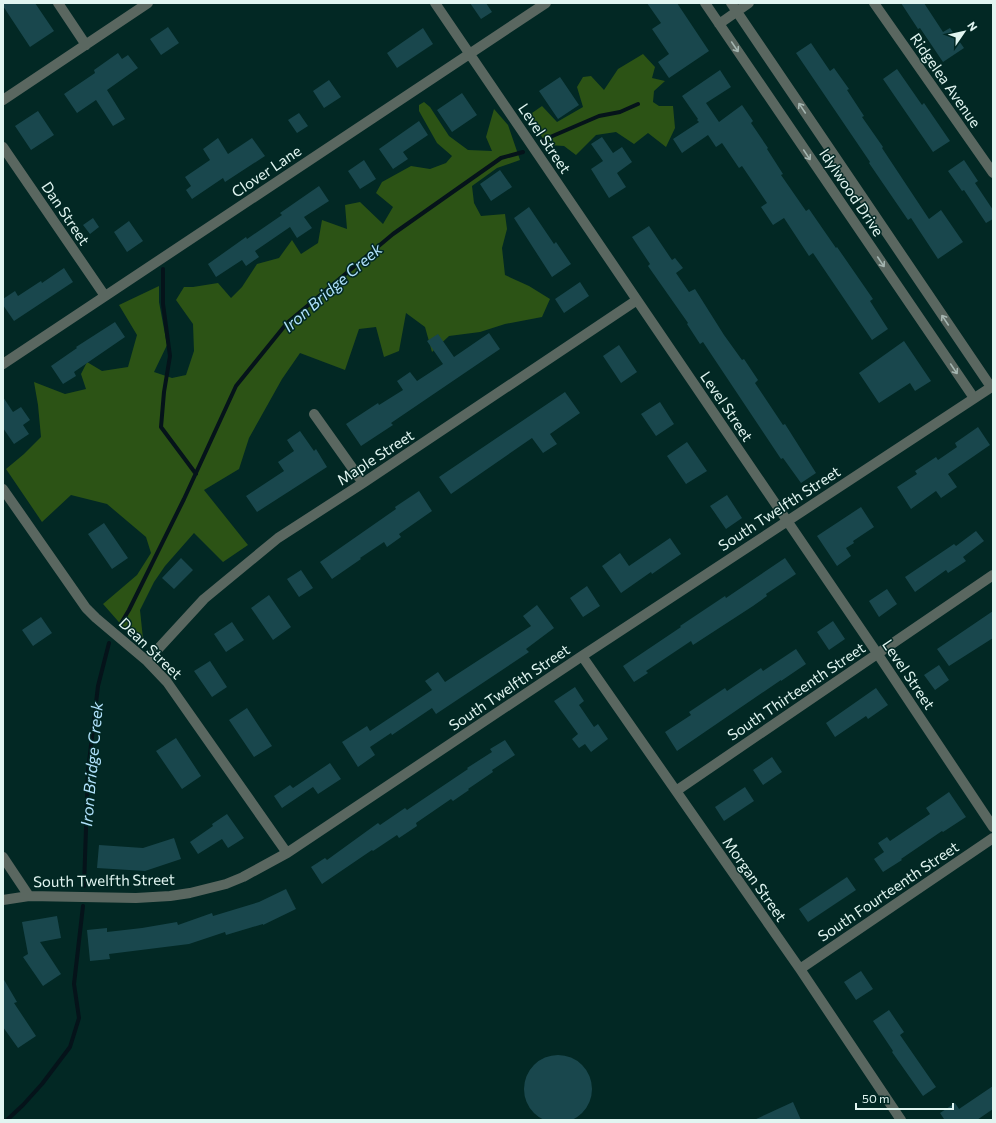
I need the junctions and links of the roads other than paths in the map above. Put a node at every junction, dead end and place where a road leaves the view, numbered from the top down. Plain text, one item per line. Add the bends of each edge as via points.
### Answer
1 (58, 3) edge
2 (148, 3) edge
3 (436, 3) edge
4 (546, 3) edge
5 (705, 3) edge
6 (749, 3) edge
7 (874, 3) edge
8 (734, 7) edge
9 (719, 24) junction
10 (86, 45) junction
11 (470, 54) junction
12 (3, 100) edge
13 (3, 147) edge
14 (989, 160) edge
15 (993, 173) edge
16 (104, 296) junction
17 (637, 300) junction
18 (3, 364) edge
19 (992, 387) edge
20 (974, 398) junction
21 (314, 414) dead end
22 (363, 483) junction
23 (3, 489) edge
24 (787, 521) junction
25 (993, 575) edge
26 (877, 653) junction
27 (582, 656) junction
28 (147, 661) junction
29 (676, 791) junction
30 (993, 827) edge
31 (993, 838) edge
32 (287, 853) junction
33 (3, 857) edge
34 (29, 896) junction
35 (3, 900) edge
36 (800, 969) junction
37 (901, 1120) edge

1 - 10 street
2 - 10 street
3 - 11 street, Level Street
4 - 11 street, Clover Lane
5 - 9 street, Idylwood Drive
6 - 8 street
7 - 14 street, Ridgelea Avenue
8 - 9 street
19 -> 8 street, Idylwood Drive
9 -> 20 street, Idylwood Drive
10 - 12 street
11 - 16 street, Clover Lane
11 - 17 street, Level Street
13 - 16 street, Dan Street
14 - 15 street, Ridgelea Avenue
16 - 18 street, Clover Lane
17 - 22 street, Maple Street
17 - 24 street, Level Street
19 - 20 street, South Twelfth Street
20 - 24 street, South Twelfth Street
21 - 22 street
22 - 28 street, Maple Street via 278,538 253,558 204,599
23 - 28 street, Dean Street via 86,608
24 - 26 street, Level Street
24 - 27 street, South Twelfth Street
25 - 26 street, South Thirteenth Street
26 - 29 street, South Thirteenth Street
26 - 30 street, Level Street
27 - 29 street, Morgan Street
27 - 32 street, South Twelfth Street
28 - 32 street, Dean Street via 174,691
29 - 36 street, Morgan Street
31 - 36 street, South Fourteenth Street
32 - 34 street, South Twelfth Street via 243,877 190,893 136,898
33 - 34 street
34 - 35 street, South Twelfth Street
36 - 37 street, Morgan Street

